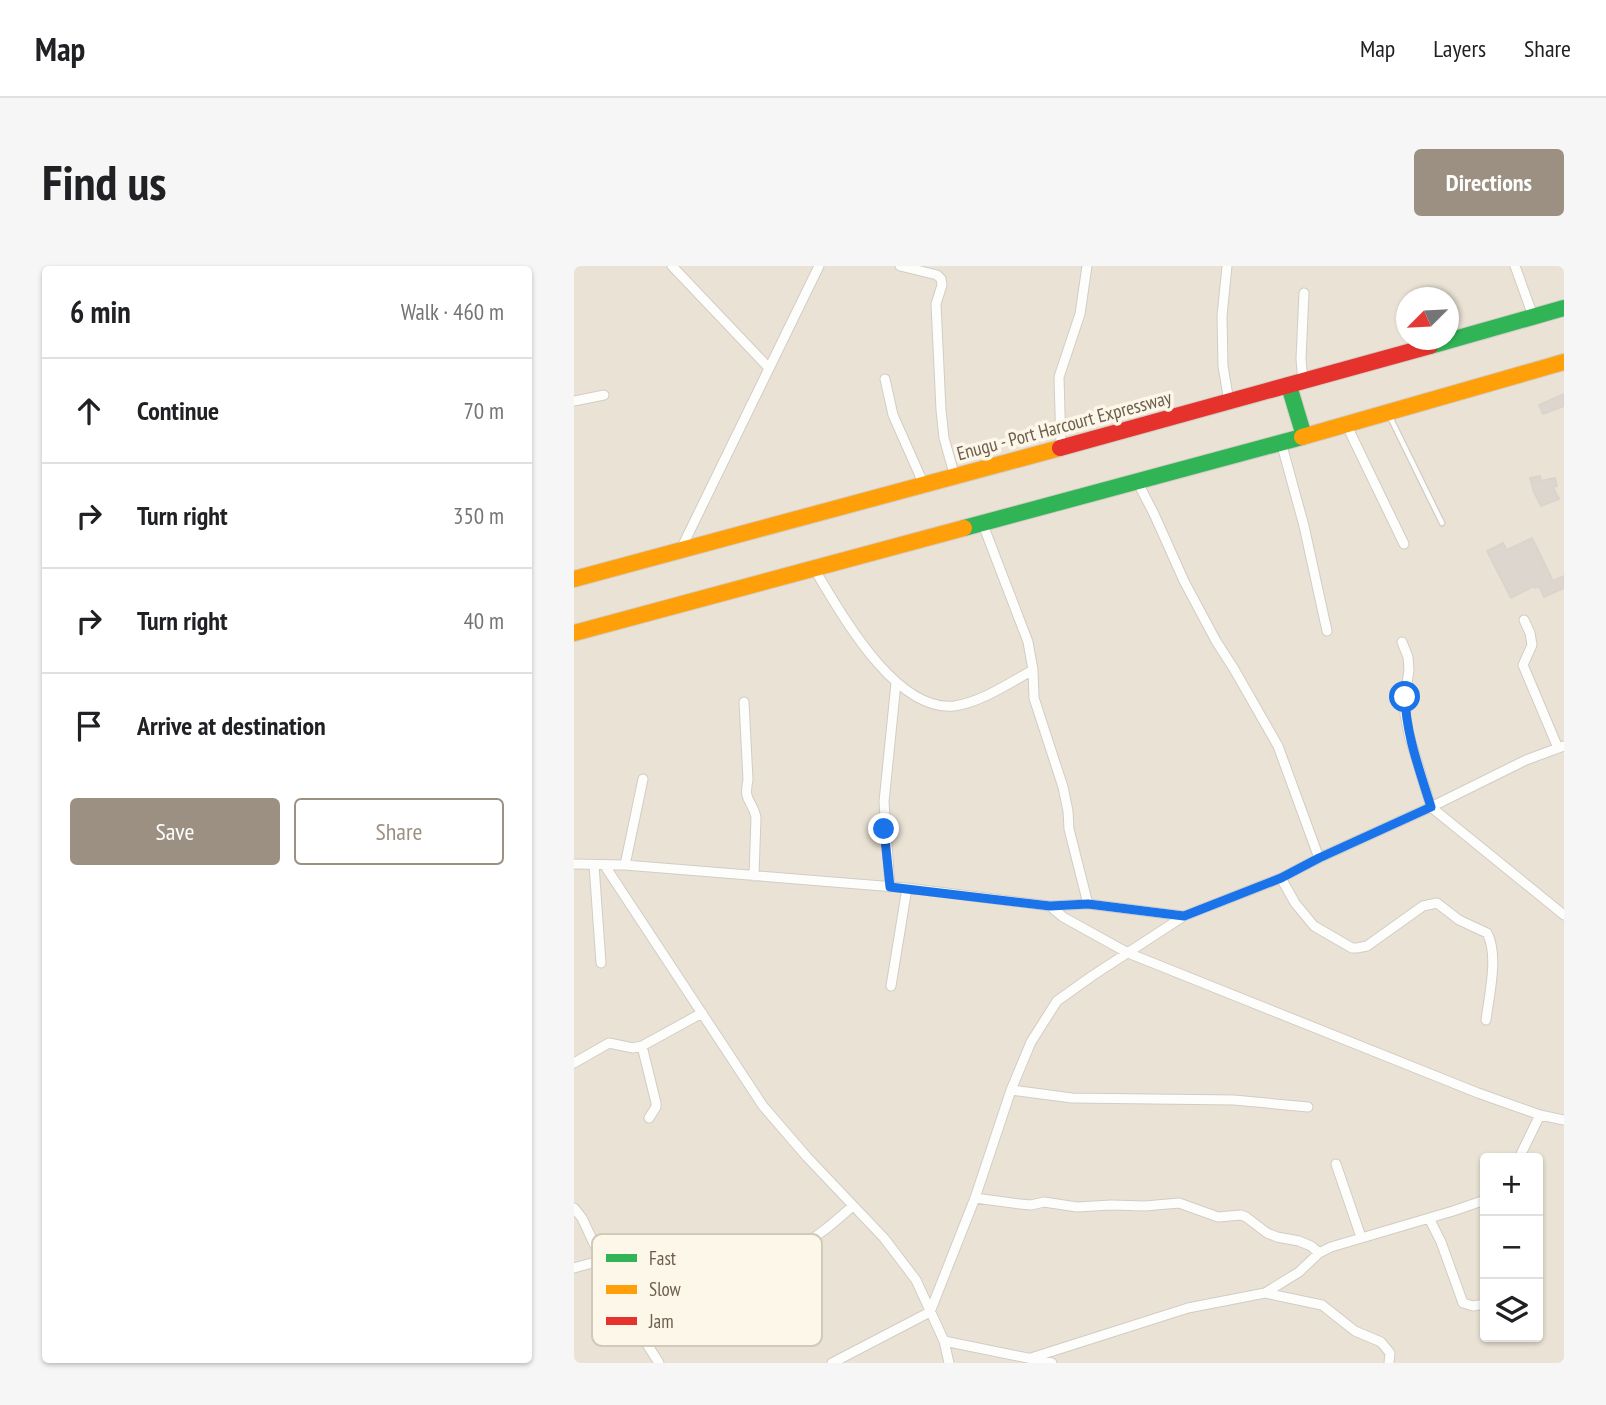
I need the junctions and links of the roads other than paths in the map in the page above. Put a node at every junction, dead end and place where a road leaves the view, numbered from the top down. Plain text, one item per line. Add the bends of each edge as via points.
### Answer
1 (672, 266) edge
2 (819, 266) edge
3 (900, 266) edge
4 (1087, 266) edge
5 (1227, 266) edge
6 (1514, 266) edge
7 (1304, 293) dead end
8 (1564, 308) edge
9 (1533, 316) junction
10 (1564, 362) edge
11 (769, 368) junction
12 (884, 379) dead end
13 (1296, 384) junction
14 (604, 395) dead end
15 (574, 401) edge
16 (1229, 402) junction
17 (1388, 413) junction
18 (1346, 424) junction
19 (1304, 436) junction
20 (1281, 442) junction
21 (1061, 448) junction
22 (956, 477) junction
23 (1137, 481) junction
24 (924, 485) junction
25 (982, 522) junction
26 (1442, 523) dead end
27 (1404, 544) dead end
28 (680, 551) junction
29 (813, 568) junction
30 (575, 577) edge
31 (1524, 620) dead end
32 (1327, 631) dead end
33 (574, 633) edge
34 (1402, 642) dead end
35 (1033, 670) junction
36 (896, 682) junction
37 (744, 702) dead end
38 (1561, 747) edge
39 (643, 779) dead end
40 (1431, 807) junction
41 (1319, 858) junction
42 (574, 864) edge
43 (594, 865) junction
44 (605, 866) junction
45 (625, 866) junction
46 (754, 876) junction
47 (1281, 878) junction
48 (890, 887) junction
49 (907, 888) junction
50 (1088, 904) junction
51 (1050, 906) junction
52 (1564, 915) edge
53 (1184, 916) junction
54 (1128, 953) junction
55 (601, 963) dead end
56 (891, 986) dead end
57 (702, 1013) junction
58 (1486, 1020) dead end
59 (642, 1045) junction
60 (574, 1063) edge
61 (1011, 1090) junction
62 (1308, 1107) dead end
63 (1540, 1115) junction
64 (649, 1118) dead end
65 (1564, 1120) edge
66 (1521, 1153) edge
67 (1336, 1164) dead end
68 (975, 1198) junction
69 (1480, 1202) edge
70 (853, 1206) junction
71 (574, 1208) edge
72 (1429, 1218) junction
73 (819, 1234) edge
74 (1361, 1237) junction
75 (592, 1240) edge
76 (1319, 1253) junction
77 (592, 1263) edge
78 (574, 1268) edge
79 (1265, 1293) junction
80 (1480, 1305) edge
81 (930, 1312) junction
82 (944, 1341) junction
83 (648, 1346) edge
84 (1031, 1358) junction
85 (659, 1363) edge
86 (832, 1363) edge
87 (949, 1363) edge
88 (1052, 1363) edge
89 (1389, 1363) edge

1 - 11 street
2 - 11 street
3 - 22 street via 941,279 936,304 941,410
4 - 21 street via 1080,314 1059,377
5 - 16 street via 1222,328
6 - 9 street
7 - 13 street
8 - 9 highway, Enugu - Port Harcourt Expressway
9 - 13 highway, Enugu - Port Harcourt Expressway
10 - 17 highway
11 - 28 street
12 - 24 street via 893,415
13 - 16 highway, Enugu - Port Harcourt Expressway
13 - 19 highway
14 - 15 street
16 - 21 highway, Enugu - Port Harcourt Expressway
17 - 18 highway
17 - 26 lane
18 - 19 highway
18 - 27 street
19 - 20 highway
20 - 23 highway
20 - 32 street
21 - 22 highway, Enugu - Port Harcourt Expressway
22 - 24 highway, Enugu - Port Harcourt Expressway
23 - 25 highway
23 - 41 street via 1216,641 1279,746
24 - 28 highway, Enugu - Port Harcourt Expressway
25 - 29 highway
25 - 35 street via 1028,642
28 - 30 highway, Enugu - Port Harcourt Expressway
29 - 33 highway
29 - 36 street via 854,634
31 - 38 street via 1532,645 1523,666
34 - 40 street via 1409,670 1407,724
35 - 36 street via 985,696 956,705 927,703
35 - 50 street via 1034,698 1063,788
36 - 48 street via 884,802
37 - 46 street via 745,792 756,817
38 - 40 street
39 - 45 street
40 - 41 street
40 - 52 street
41 - 47 street
42 - 43 street
43 - 44 street
43 - 55 street
44 - 45 street
44 - 57 street
45 - 46 street
46 - 48 street
47 - 53 street
47 - 58 street via 1314,926 1352,948 1367,946 1431,903 1487,933 1493,946
48 - 49 street
49 - 51 street
49 - 56 street
50 - 51 street
50 - 53 street
51 - 54 street
53 - 54 street
54 - 61 street via 1057,1001 1031,1042
54 - 63 street
57 - 59 street
57 - 70 street via 763,1106
59 - 60 street via 633,1048 609,1043
59 - 64 street via 656,1103
61 - 62 street via 1072,1098 1234,1100
61 - 68 street
63 - 65 street
63 - 66 street
67 - 74 street
68 - 76 street via 1077,1207 1179,1203 1219,1217 1241,1215 1267,1233 1299,1241
68 - 81 street
69 - 72 street
70 - 73 street
70 - 81 street via 916,1280
71 - 75 street
72 - 74 street
72 - 80 street via 1463,1303
74 - 76 street
76 - 79 street
77 - 78 street
79 - 84 street via 1188,1308
79 - 89 street via 1322,1305 1355,1331 1381,1342 1390,1353
81 - 82 street
81 - 86 street
82 - 84 street
82 - 87 street
83 - 85 street
84 - 88 street

